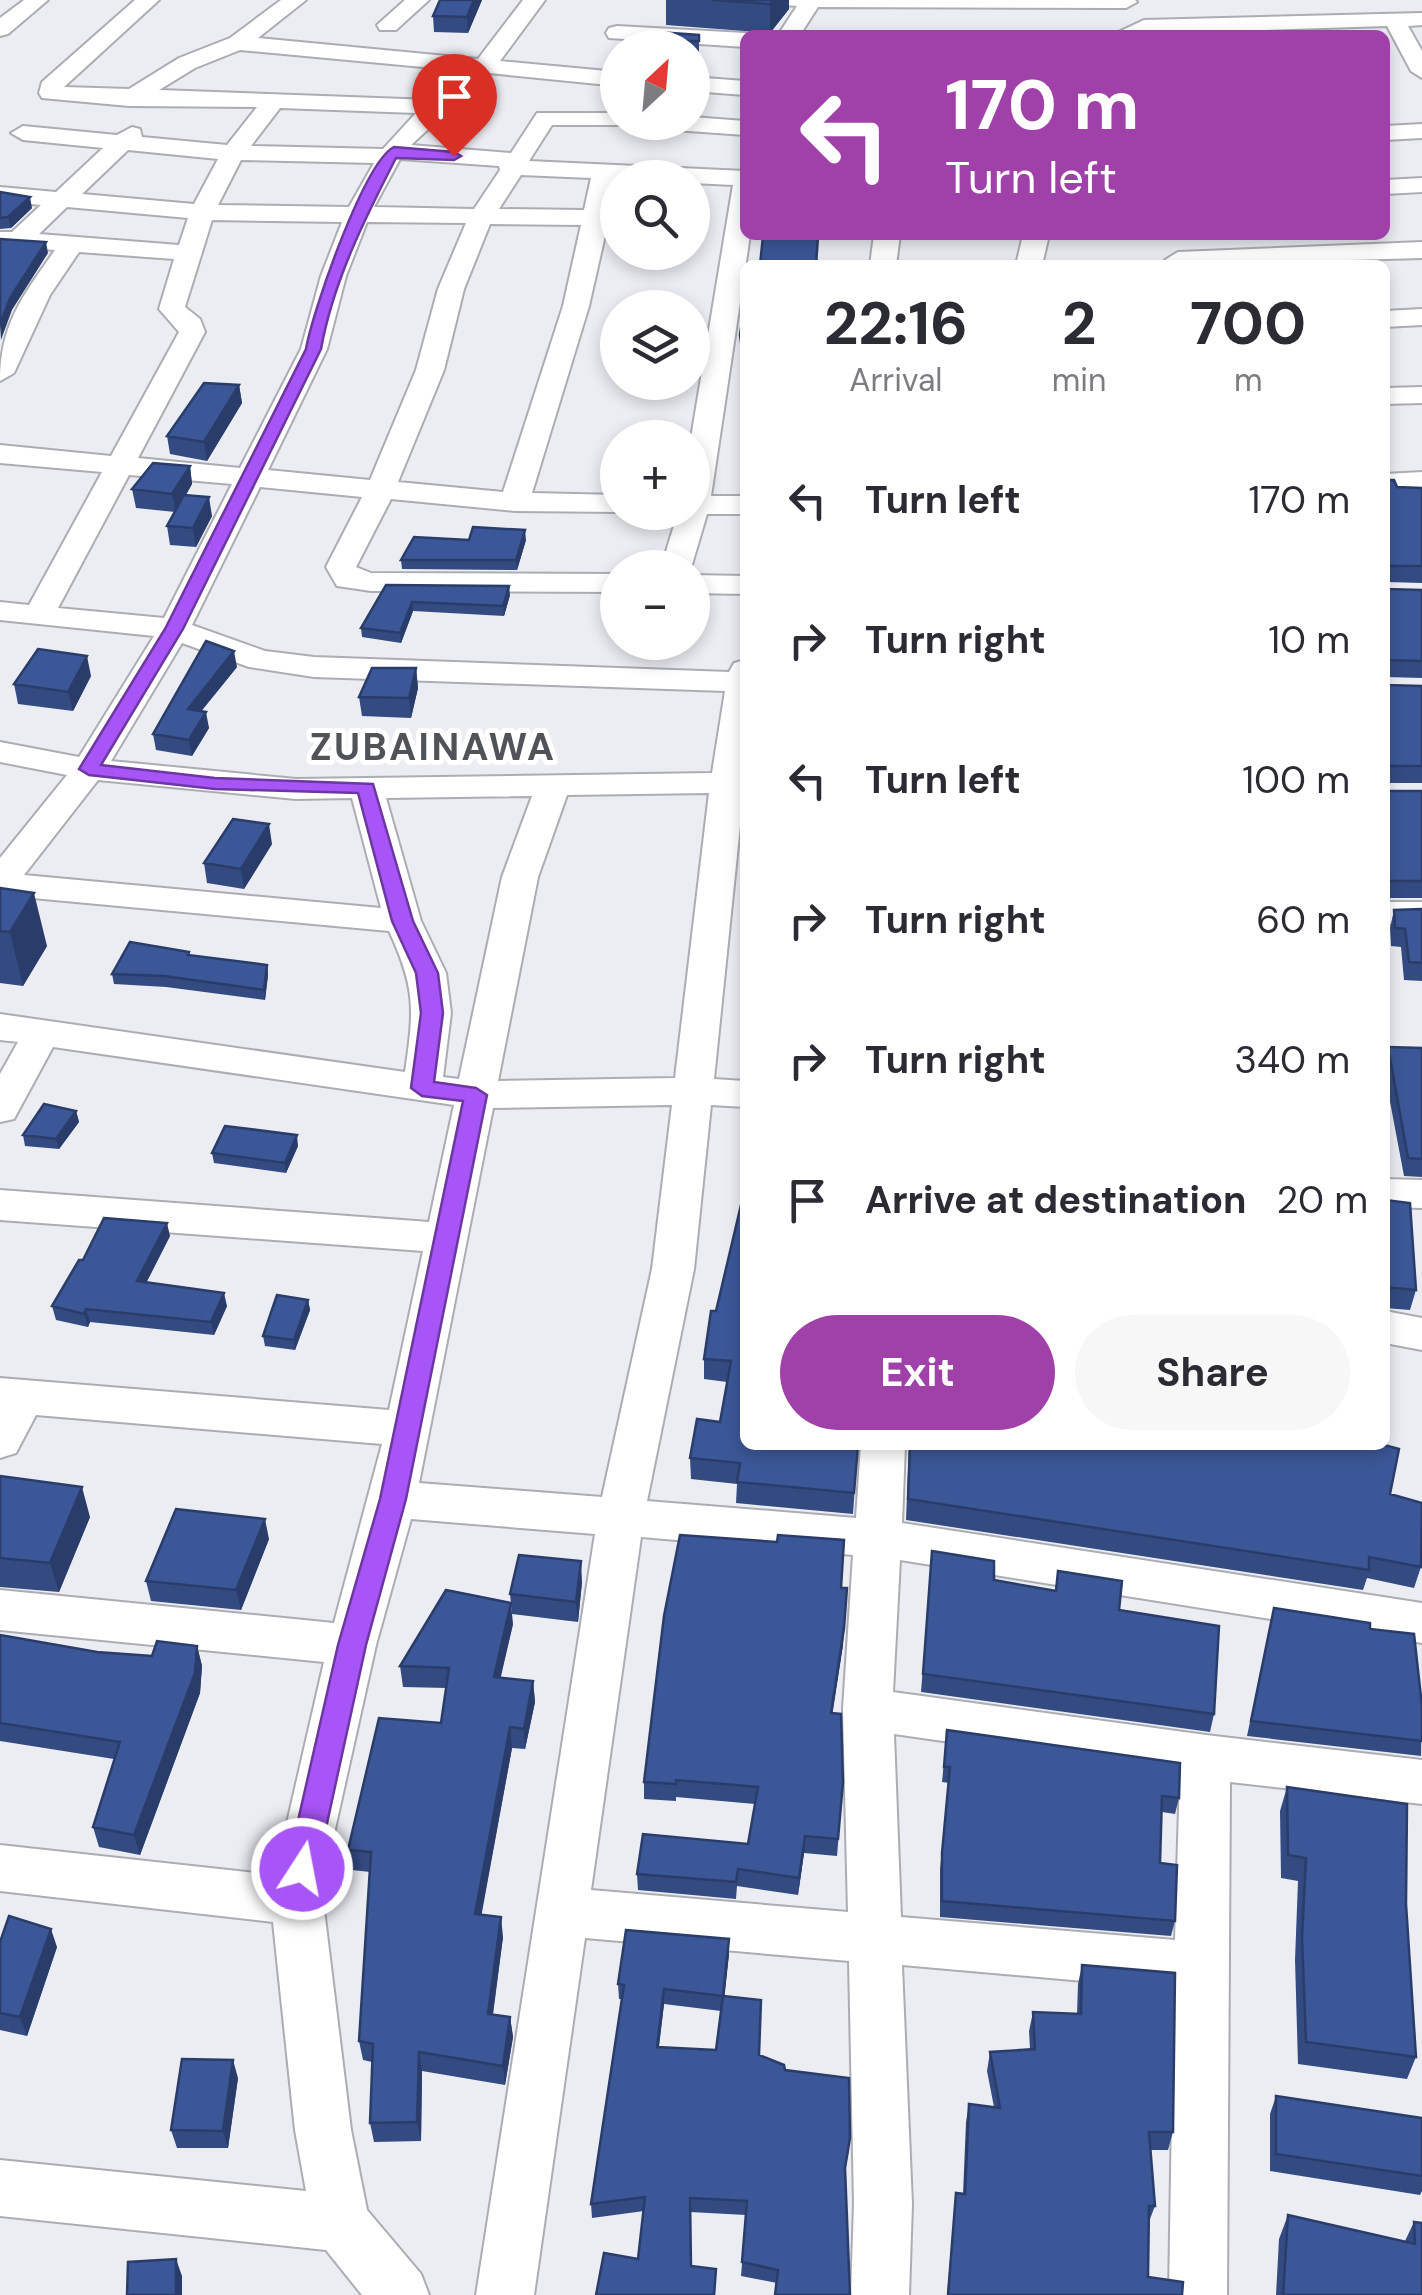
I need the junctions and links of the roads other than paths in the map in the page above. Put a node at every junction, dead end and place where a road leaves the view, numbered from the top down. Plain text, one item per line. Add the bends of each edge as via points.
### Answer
1 (37, 0) edge
2 (148, 0) edge
3 (296, 0) edge
4 (418, 0) edge
5 (534, 0) edge
6 (1343, 0) edge
7 (805, 1) edge
8 (1125, 1) edge
9 (1030, 8) edge
10 (1422, 18) edge
11 (1394, 20) junction
12 (1359, 22) junction
13 (388, 25) dead end
14 (0, 29) edge
15 (790, 30) edge
16 (1134, 30) edge
17 (1159, 30) edge
18 (740, 39) edge
19 (238, 44) junction
20 (363, 58) junction
21 (482, 67) junction
22 (1417, 71) edge
23 (591, 77) junction
24 (600, 77) edge
25 (710, 85) edge
26 (740, 86) edge
27 (74, 97) junction
28 (130, 98) junction
29 (174, 100) junction
30 (272, 104) junction
31 (327, 105) junction
32 (435, 107) junction
33 (600, 120) edge
34 (710, 126) edge
35 (740, 128) edge
36 (1422, 131) edge
37 (24, 132) junction
38 (1390, 133) edge
39 (120, 144) junction
40 (0, 150) edge
41 (232, 153) junction
42 (392, 154) junction
43 (512, 164) junction
44 (600, 170) edge
45 (710, 179) edge
46 (740, 182) edge
47 (1422, 185) edge
48 (600, 187) edge
49 (1390, 187) edge
50 (0, 194) edge
51 (60, 201) junction
52 (202, 212) junction
53 (740, 214) edge
54 (359, 215) junction
55 (480, 218) junction
56 (593, 218) junction
57 (9, 239) edge
58 (70, 245) junction
59 (1422, 250) edge
60 (188, 253) junction
61 (1177, 253) edge
62 (0, 293) edge
63 (37, 295) junction
64 (1422, 317) edge
65 (1390, 319) edge
66 (4, 360) edge
67 (1422, 395) edge
68 (1390, 396) edge
69 (707, 420) edge
70 (0, 454) edge
71 (122, 466) junction
72 (249, 477) junction
73 (1422, 481) edge
74 (1390, 483) edge
75 (380, 491) junction
76 (515, 502) junction
77 (600, 504) edge
78 (710, 505) edge
79 (740, 505) edge
80 (600, 584) edge
81 (710, 584) edge
82 (740, 585) edge
83 (18, 613) edge
84 (174, 629) junction
85 (0, 645) edge
86 (740, 682) edge
87 (740, 707) edge
88 (0, 752) edge
89 (89, 769) junction
90 (554, 783) junction
91 (728, 783) junction
92 (366, 788) junction
93 (0, 883) edge
94 (1390, 913) edge
95 (1422, 914) edge
96 (403, 921) junction
97 (0, 1027) edge
98 (42, 1033) junction
99 (422, 1088) junction
100 (692, 1091) junction
101 (740, 1094) edge
102 (476, 1095) junction
103 (0, 1108) edge
104 (1390, 1193) edge
105 (1422, 1194) edge
106 (0, 1205) edge
107 (446, 1238) junction
108 (1390, 1327) edge
109 (1422, 1334) edge
110 (11, 1396) edge
111 (407, 1429) junction
112 (0, 1442) edge
113 (883, 1450) edge
114 (393, 1499) junction
115 (621, 1517) junction
116 (878, 1538) junction
117 (0, 1610) edge
118 (1422, 1624) edge
119 (352, 1645) junction
120 (868, 1708) junction
121 (1206, 1757) junction
122 (1422, 1782) edge
123 (0, 1868) edge
124 (297, 1900) junction
125 (564, 1912) junction
126 (877, 1942) junction
127 (1203, 1967) junction
128 (0, 2188) edge
129 (341, 2222) junction
130 (400, 2295) edge
131 (505, 2295) edge
132 (880, 2295) edge
133 (1198, 2295) edge

1 - 14 street
2 - 27 street via 48,90
3 - 19 street
4 - 13 street
5 - 21 street
6 - 12 street
7 - 9 street via 933,12
7 - 15 street
8 - 9 street
8 - 16 street
10 - 11 street
11 - 12 street
11 - 22 street
12 - 17 street
18 - 23 street via 622,25
19 - 20 street
19 - 28 street via 187,63
20 - 21 street
20 - 31 street
21 - 23 street
21 - 32 street
23 - 24 street
25 - 26 street
27 - 28 street
27 - 37 street
28 - 29 street
29 - 30 street
29 - 39 street
30 - 31 street
30 - 41 street
31 - 32 street
32 - 42 street
33 - 43 street via 545,118
34 - 35 street
36 - 38 street
37 - 39 street
37 - 40 street
39 - 41 street
39 - 51 street
41 - 42 street
41 - 52 street
42 - 43 street
42 - 54 street
43 - 44 street
43 - 55 street
45 - 46 street
47 - 49 street
48 - 56 street
50 - 51 street
51 - 52 street
51 - 57 street
52 - 54 street
52 - 60 street
53 - 69 street
54 - 55 street
54 - 72 street via 319,318 314,349
55 - 56 street
55 - 75 street via 451,289 430,370
56 - 76 street via 576,306
57 - 58 street
58 - 60 street
58 - 63 street
59 - 61 street
60 - 71 street via 172,309 192,332
62 - 63 street
63 - 66 street
64 - 65 street
67 - 68 street
70 - 71 street
71 - 72 street
71 - 83 street
72 - 75 street
72 - 84 street
73 - 74 street
75 - 76 street
75 - 80 street via 341,567 348,579
76 - 77 street
78 - 79 street
81 - 82 street
83 - 84 street
83 - 85 street
84 - 86 street via 260,660 314,668
84 - 89 street
87 - 91 street
88 - 89 street
89 - 92 street via 215,784
89 - 93 street
90 - 91 street
90 - 92 street
90 - 102 street via 520,877
91 - 100 street
92 - 96 street
93 - 96 street
94 - 95 street
96 - 99 street via 427,973 432,1013
97 - 98 street
98 - 99 street
98 - 103 street
99 - 102 street
100 - 101 street
100 - 102 street
100 - 115 street via 673,1269
102 - 107 street
104 - 105 street
106 - 107 street
107 - 111 street
108 - 109 street
110 - 111 street
110 - 112 street
111 - 114 street
113 - 116 street
114 - 115 street
114 - 119 street
115 - 116 street
115 - 125 street
116 - 118 street
116 - 120 street
117 - 119 street
119 - 124 street
120 - 121 street
120 - 126 street
121 - 122 street
121 - 127 street
123 - 124 street
124 - 129 street via 323,2130
125 - 126 street
125 - 131 street
126 - 127 street
126 - 132 street
127 - 133 street
128 - 129 street
129 - 130 street

